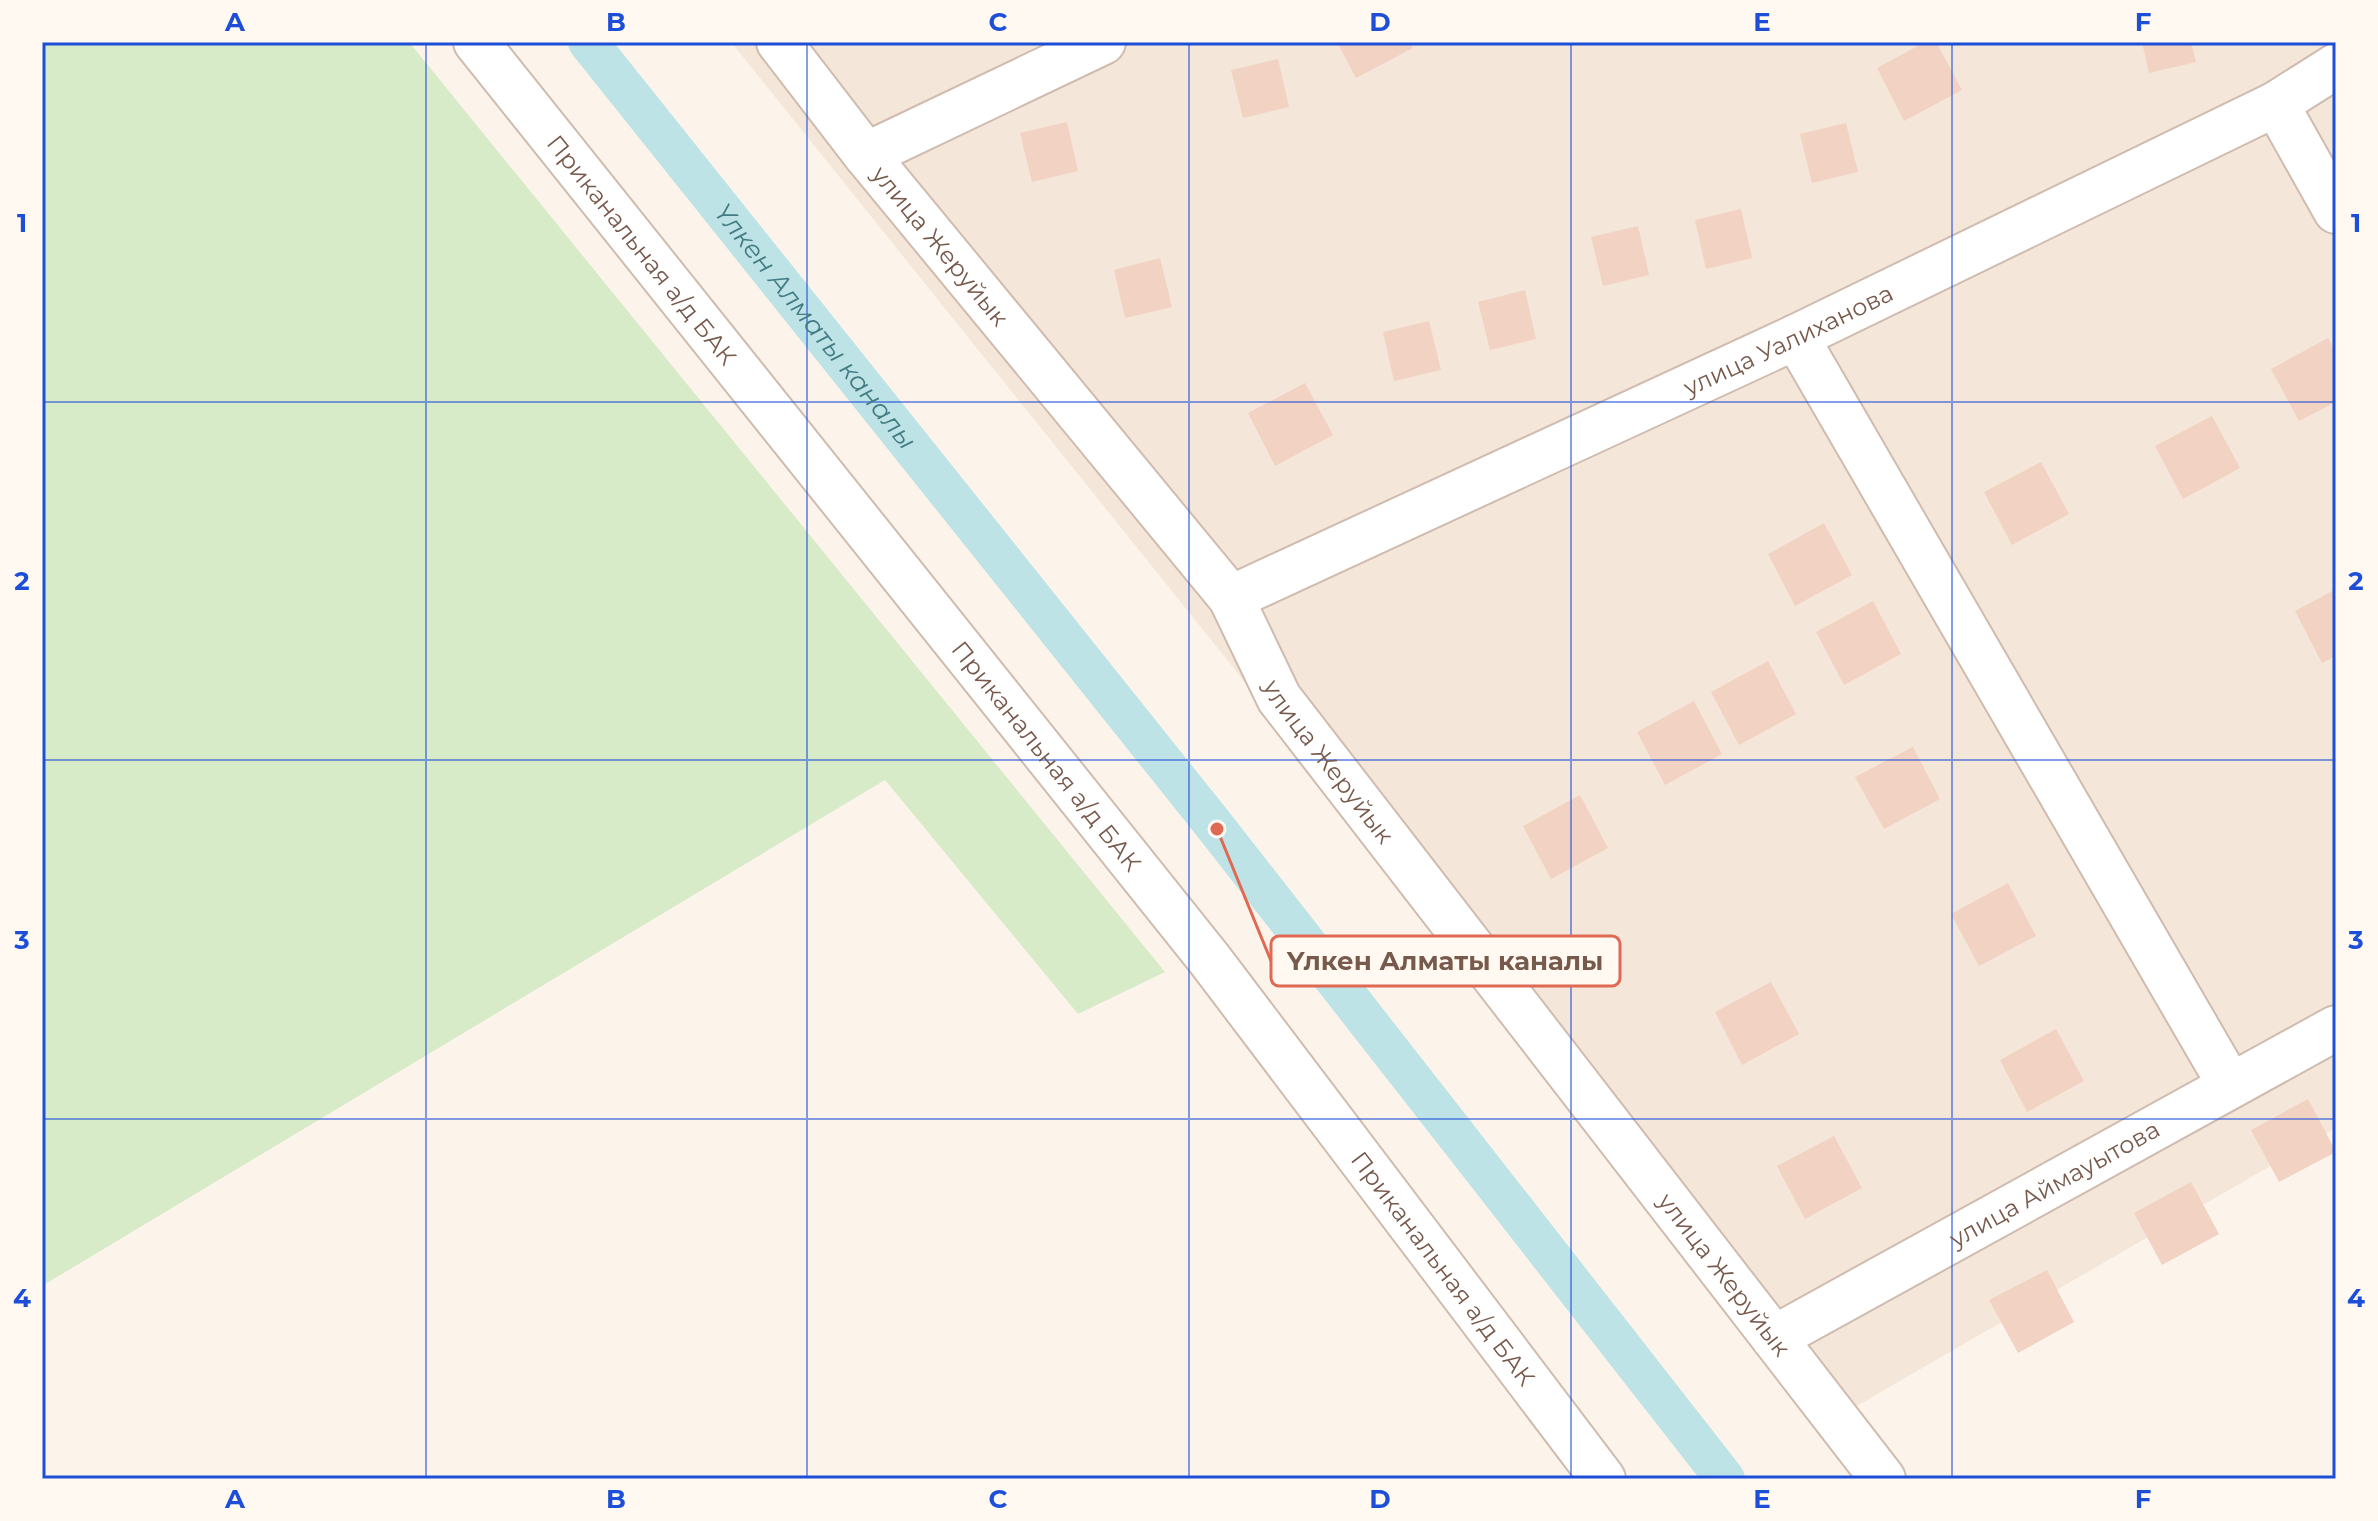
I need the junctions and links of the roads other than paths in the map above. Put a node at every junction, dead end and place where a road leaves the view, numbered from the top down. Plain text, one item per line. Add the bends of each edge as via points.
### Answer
1 (476, 42) edge
2 (779, 42) edge
3 (1103, 42) edge
4 (2336, 66) edge
5 (2276, 104) junction
6 (866, 155) junction
7 (2336, 211) edge
8 (1796, 337) junction
9 (1231, 598) junction
10 (2336, 1028) edge
11 (2230, 1085) junction
12 (1774, 1338) junction
13 (1603, 1479) edge
14 (1883, 1479) edge

1 - 13 street, Приканальная а/д БАК via 1210,960
2 - 6 street, улица Жеруйык
3 - 6 street
4 - 5 street, улица Уалиханова
5 - 7 street
5 - 8 street, улица Уалиханова
6 - 9 street, улица Жеруйык
8 - 9 street, улица Уалиханова
8 - 11 street
9 - 12 street, улица Жеруйык via 1279,698
10 - 11 street, улица Аймауытова
11 - 12 street, улица Аймауытова
12 - 14 street, улица Жеруйык

